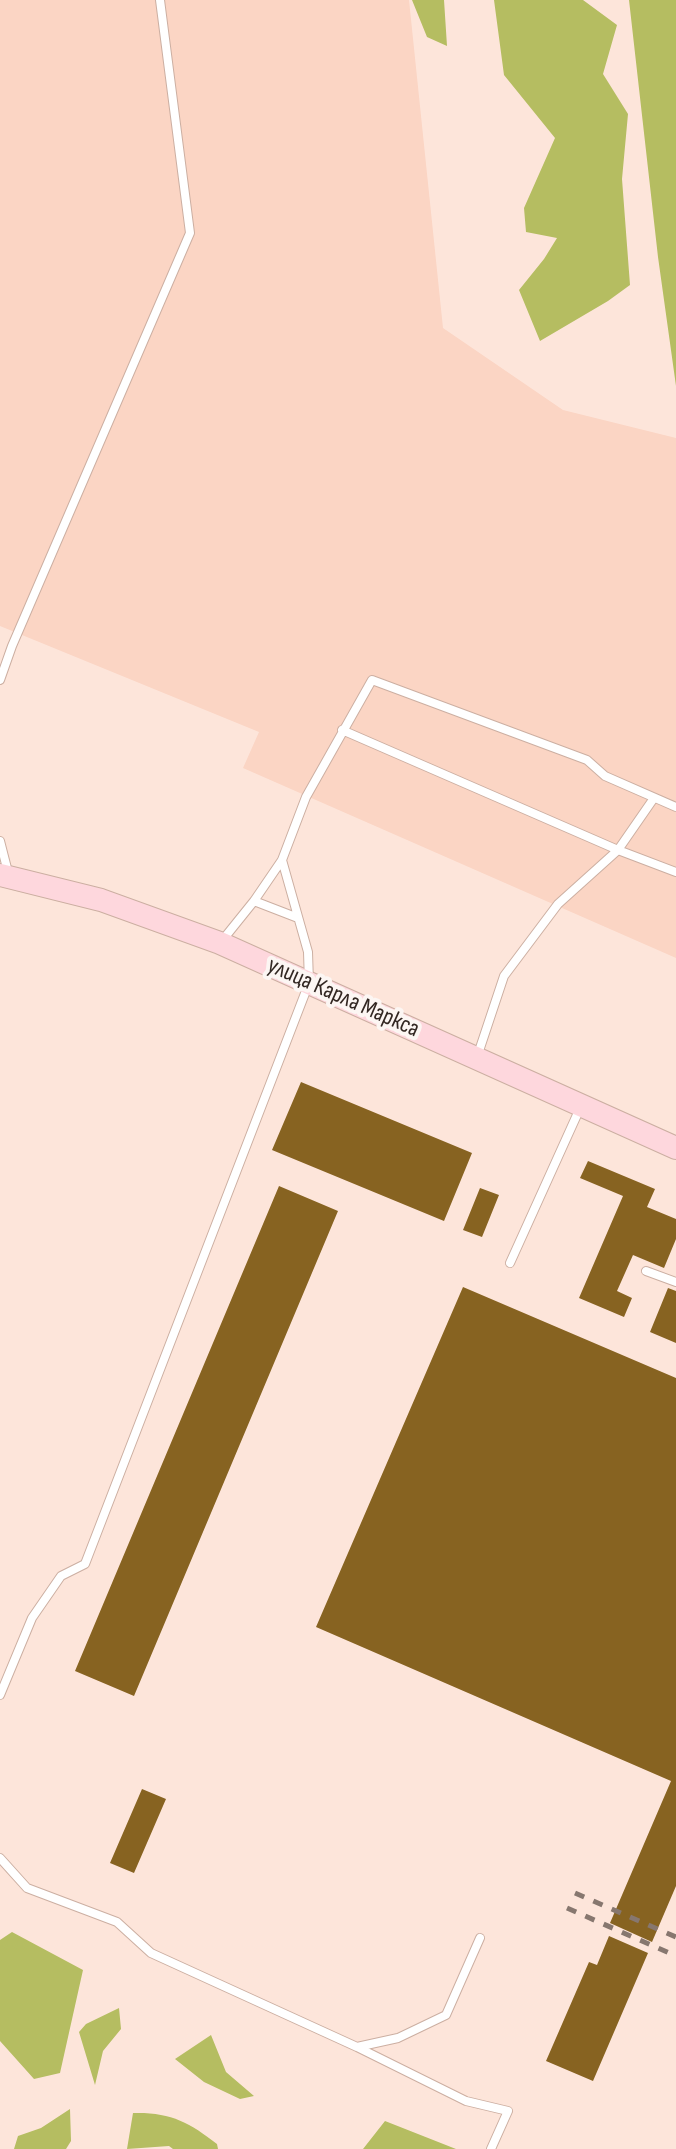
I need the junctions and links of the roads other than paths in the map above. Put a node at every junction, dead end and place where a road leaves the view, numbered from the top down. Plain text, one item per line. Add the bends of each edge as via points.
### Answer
1 (160, 0) edge
2 (0, 680) edge
3 (342, 730) junction
4 (654, 798) junction
5 (676, 807) edge
6 (0, 841) edge
7 (618, 850) junction
8 (282, 860) junction
9 (676, 872) edge
10 (4, 876) edge
11 (254, 901) junction
12 (298, 918) junction
13 (220, 943) junction
14 (309, 983) junction
15 (476, 1058) junction
16 (581, 1105) junction
17 (676, 1148) edge
18 (510, 1263) dead end
19 (646, 1271) dead end
20 (676, 1282) edge
21 (0, 1695) edge
22 (0, 1858) edge
23 (480, 1938) dead end
24 (357, 2047) junction
25 (491, 2149) edge

1 - 2 lane via 190,233
3 - 4 lane via 372,680 587,760 605,776
3 - 7 lane
3 - 8 lane via 306,797
4 - 5 lane
4 - 7 lane
6 - 10 lane
7 - 9 lane
7 - 15 lane via 558,904 504,976
8 - 11 lane
8 - 12 lane
10 - 13 main road, улица Карла Маркса via 101,900
11 - 12 lane
11 - 13 lane
12 - 14 lane via 308,952
13 - 14 main road, улица Карла Маркса
14 - 15 main road, улица Карла Маркса
14 - 21 lane via 85,1564 61,1576 32,1618
15 - 16 main road, улица Карла Маркса
16 - 17 main road, улица Карла Маркса
16 - 18 lane
19 - 20 lane
22 - 24 lane via 27,1888 117,1922 151,1953
23 - 24 lane via 446,2015 398,2038
24 - 25 lane via 466,2101 508,2111

